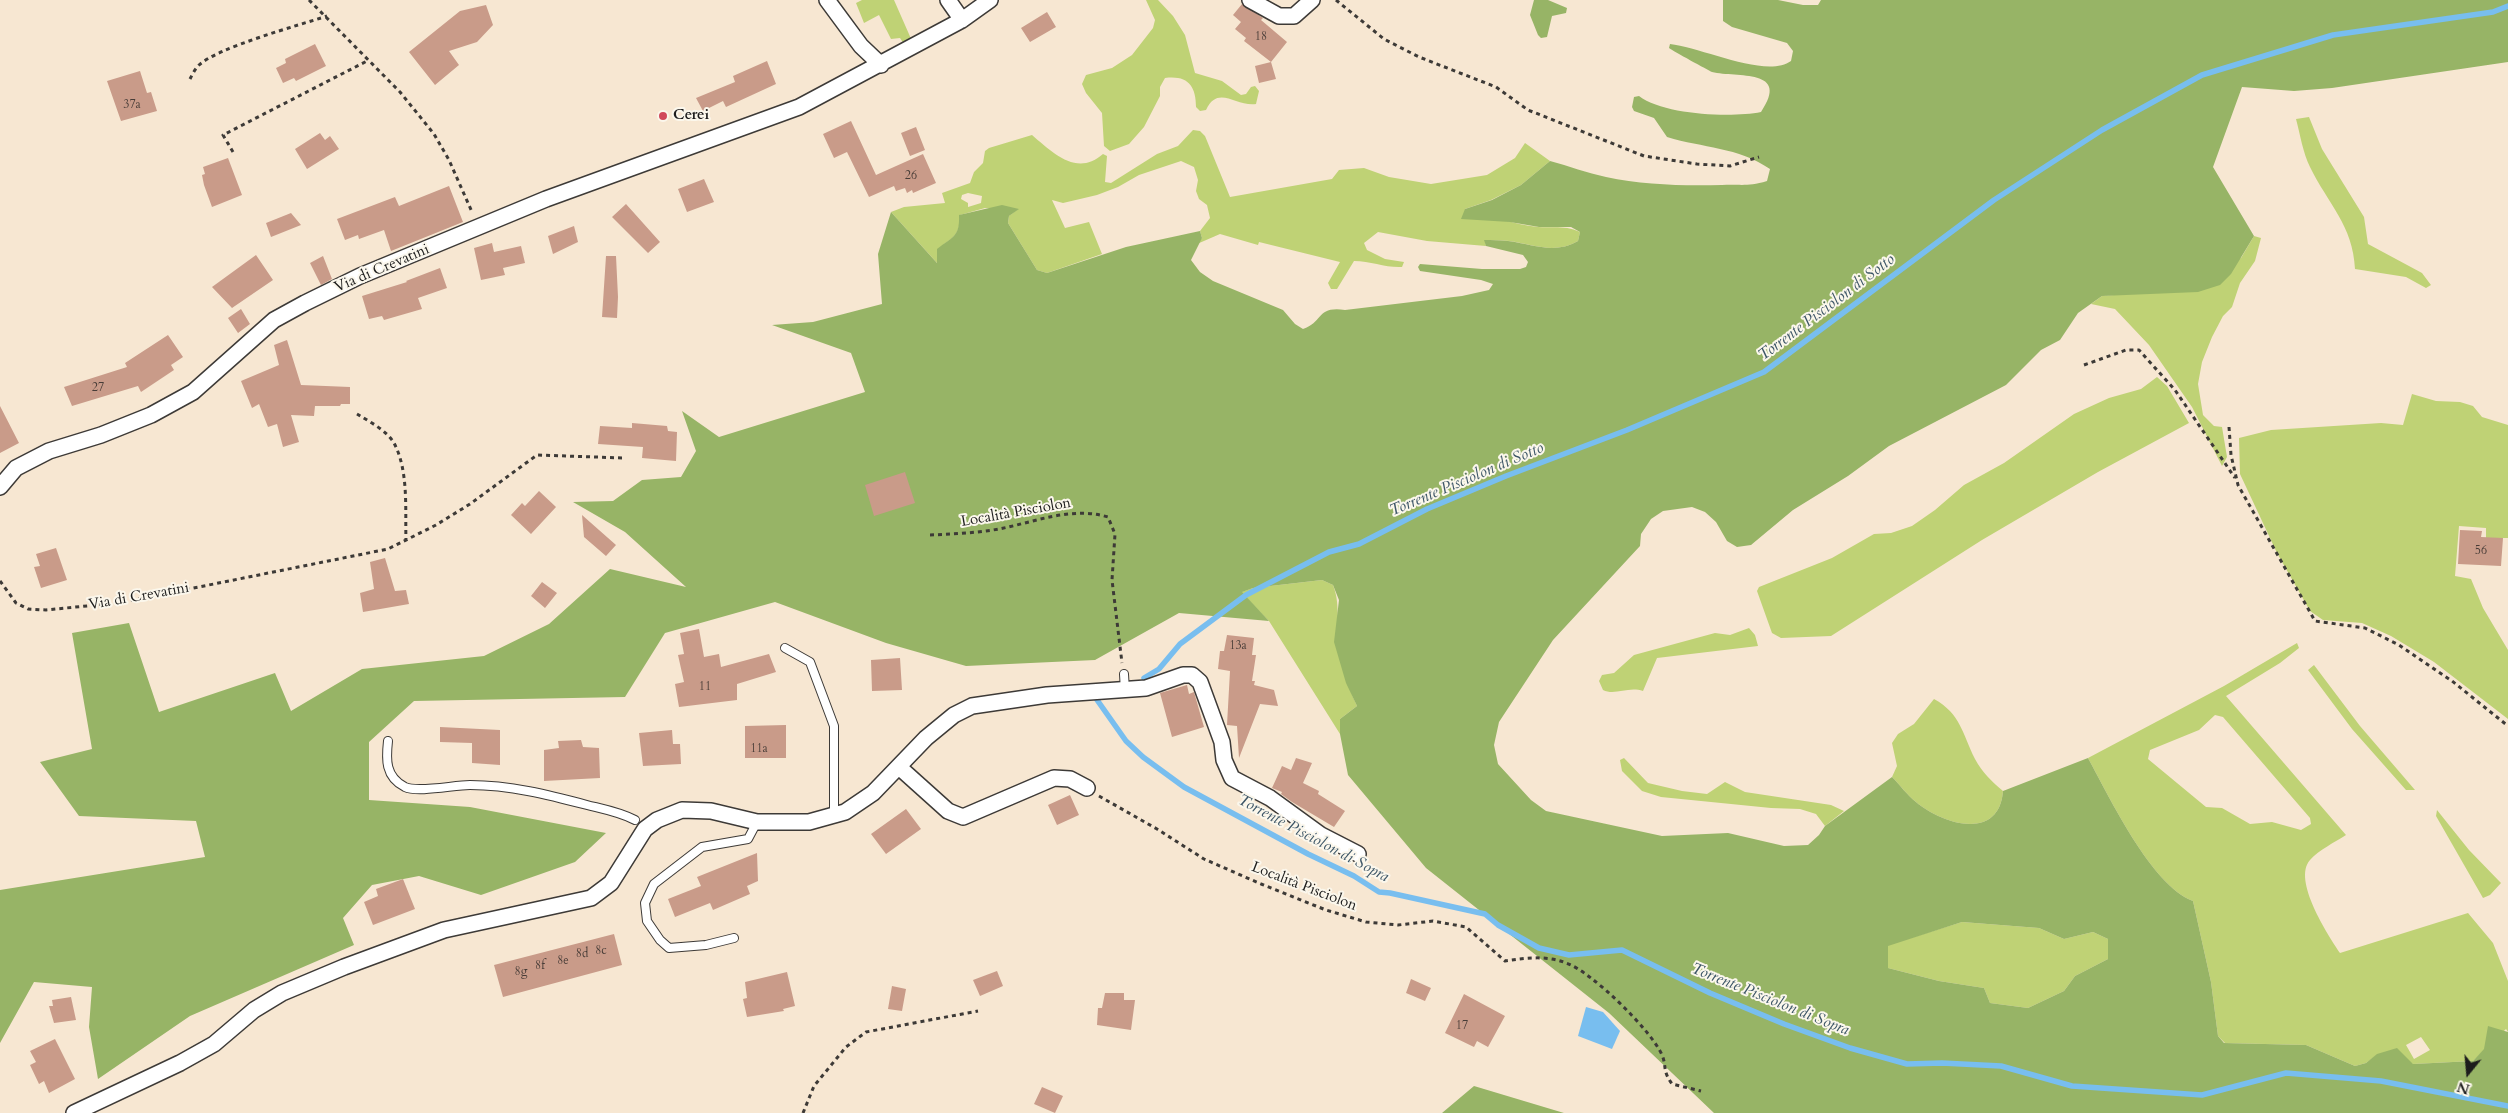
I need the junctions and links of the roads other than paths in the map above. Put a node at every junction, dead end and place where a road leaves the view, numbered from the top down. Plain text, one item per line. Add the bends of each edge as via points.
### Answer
1 (827, 0) edge
2 (948, 0) edge
3 (990, 0) edge
4 (1250, 0) edge
5 (1312, 0) edge
6 (962, 20) junction
7 (881, 65) junction
8 (0, 487) edge
9 (785, 648) dead end
10 (1124, 674) road end
11 (1125, 691) junction
12 (388, 741) dead end
13 (900, 767) junction
14 (1087, 788) road end
15 (834, 815) junction
16 (757, 822) junction
17 (641, 825) junction
18 (1358, 854) dead end
19 (734, 938) dead end
20 (74, 1113) edge

1 - 7 street via 861,46
2 - 6 street
3 - 6 street, Via di Crevatini
4 - 5 street via 1279,16 1294,16
6 - 7 street, Via di Crevatini
7 - 8 street, Via di Crevatini via 799,107 546,199 360,276 274,320 193,392 151,415 49,451 16,468
9 - 15 lane via 810,662 834,726
10 - 11 lane
11 - 13 street via 1046,695 972,706 954,715 926,738
11 - 18 street via 1192,675 1200,682 1232,778 1270,798 1321,835
12 - 17 lane via 386,762 391,776 406,787 503,787 548,795
13 - 14 street via 948,811 963,817 1054,778 1070,779
13 - 15 street via 873,792 845,812
15 - 16 street via 809,822
16 - 17 street via 711,811 682,810
16 - 19 lane via 748,839 702,847 682,861 654,884 645,903 647,921 669,948 706,945
17 - 20 street via 611,883 591,898 444,930 344,967 282,993 254,1010 214,1044

